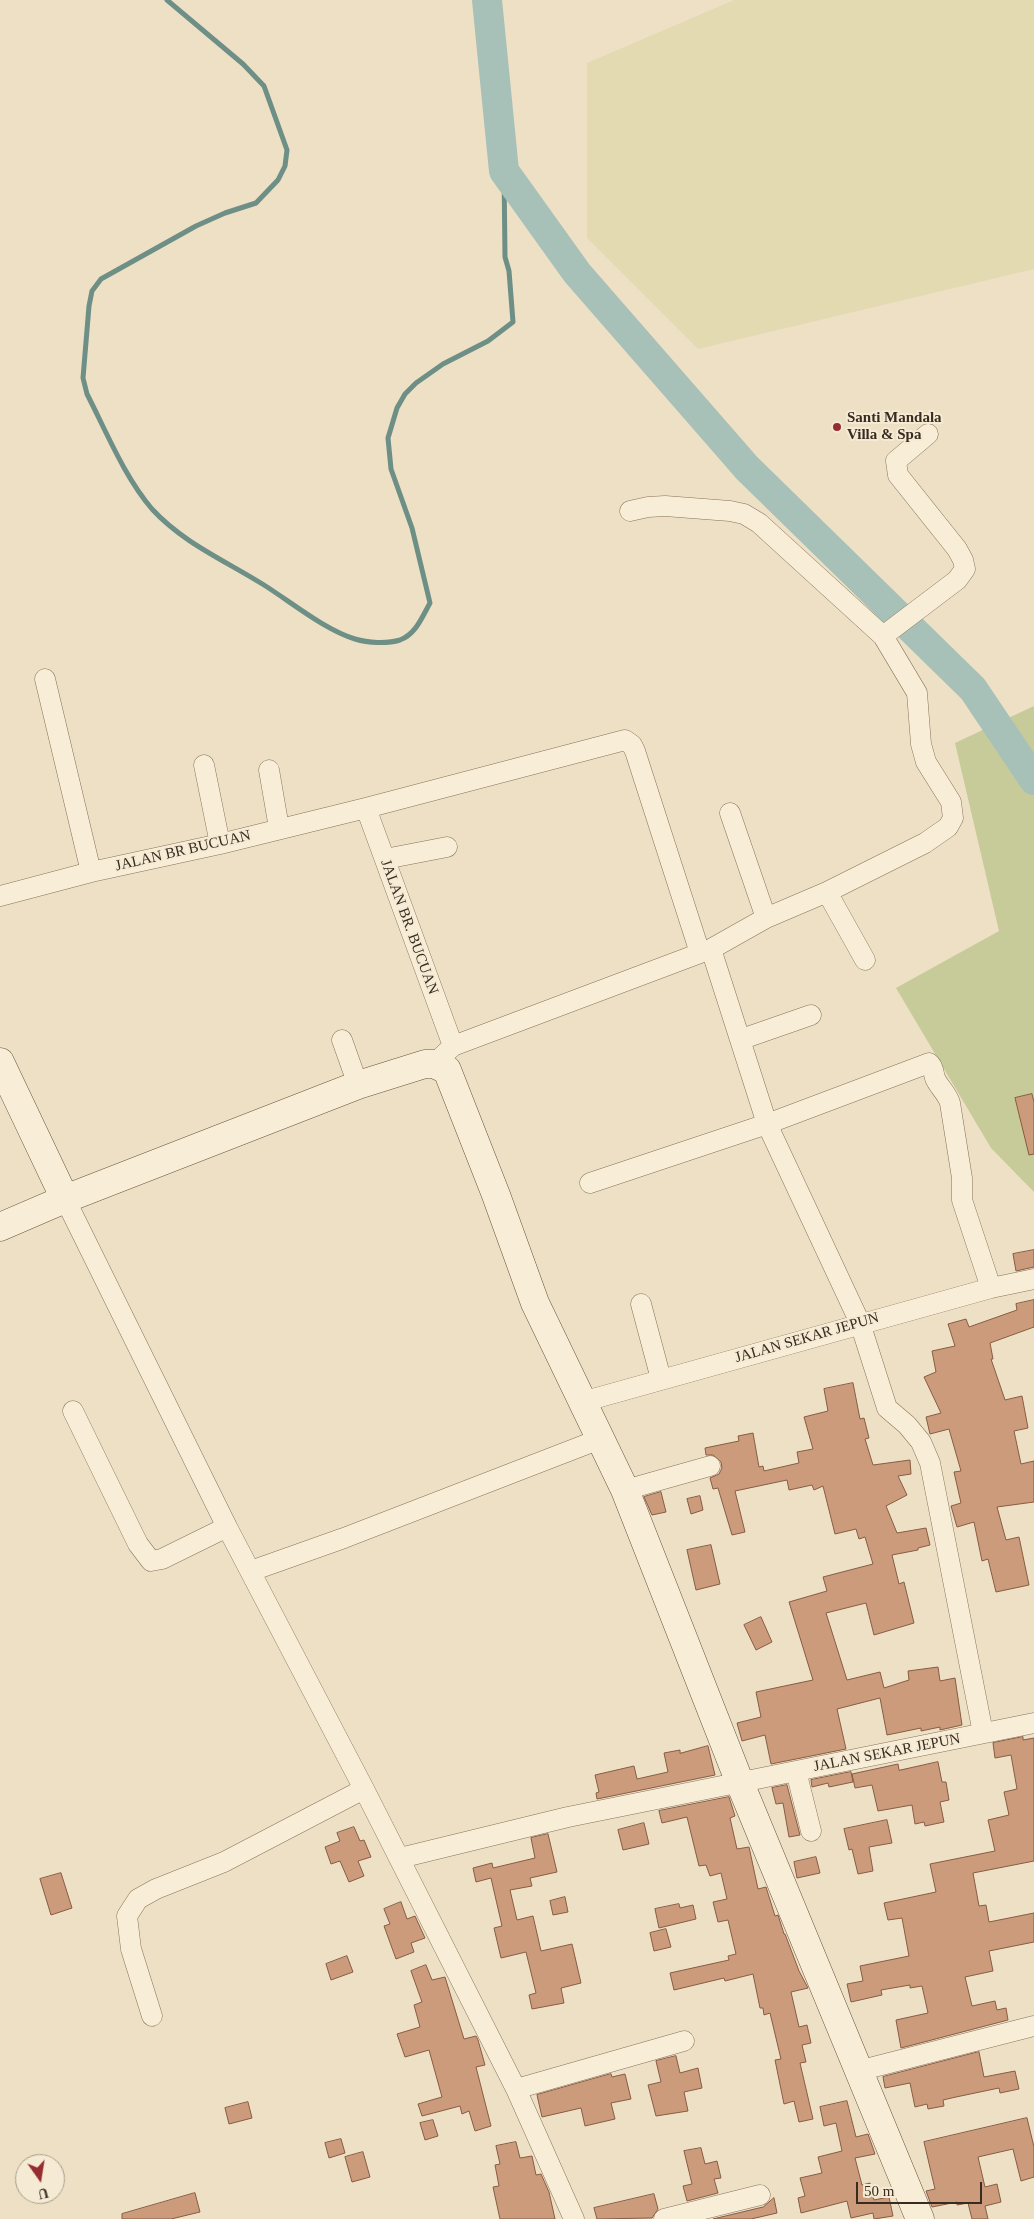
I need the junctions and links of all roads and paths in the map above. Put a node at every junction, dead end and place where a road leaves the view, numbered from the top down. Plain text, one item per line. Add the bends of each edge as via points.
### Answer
1 (928, 434) dead end
2 (630, 511) dead end
3 (886, 634) junction
4 (45, 679) dead end
5 (204, 764) dead end
6 (268, 770) dead end
7 (366, 808) junction
8 (730, 813) dead end
9 (279, 828) junction
10 (220, 844) junction
11 (447, 847) dead end
12 (385, 859) junction
13 (91, 872) junction
14 (827, 892) junction
15 (0, 896) edge
16 (766, 918) junction
17 (706, 951) junction
18 (865, 960) dead end
19 (811, 1015) dead end
20 (742, 1039) junction
21 (342, 1040) dead end
22 (444, 1055) junction
23 (0, 1062) edge
24 (358, 1085) junction
25 (768, 1124) junction
26 (590, 1183) dead end
27 (65, 1199) junction
28 (0, 1227) edge
29 (1034, 1279) edge
30 (991, 1288) junction
31 (641, 1304) dead end
32 (860, 1323) junction
33 (661, 1379) junction
34 (582, 1402) junction
35 (73, 1411) dead end
36 (600, 1439) junction
37 (710, 1466) dead end
38 (625, 1490) junction
39 (227, 1526) junction
40 (251, 1570) junction
41 (1034, 1724) edge
42 (982, 1733) junction
43 (796, 1771) junction
44 (740, 1783) junction
45 (364, 1788) junction
46 (811, 1831) dead end
47 (400, 1858) junction
48 (152, 2016) dead end
49 (1034, 2026) edge
50 (684, 2041) dead end
51 (858, 2071) junction
52 (516, 2089) junction
53 (760, 2195) dead end
54 (574, 2219) edge
55 (664, 2219) edge
56 (920, 2219) edge

1 - 3 street via 896,461 895,467 957,549 965,570 957,580
2 - 3 street via 665,506 744,514 759,523
3 - 14 street via 917,693 921,744 926,762 951,802 953,818 948,827 925,843
4 - 13 street
5 - 10 street
6 - 9 street
7 - 9 street, JALAN BR BUCUAN
7 - 12 street, JALAN BR. BUCUAN
7 - 17 street, JALAN BR BUCUAN via 621,740 628,741 635,751
8 - 16 street
9 - 10 street, JALAN BR BUCUAN
10 - 13 street, JALAN BR BUCUAN
11 - 12 street
12 - 22 street, JALAN BR. BUCUAN
13 - 15 street, JALAN BR BUCUAN
14 - 16 street
14 - 18 street
16 - 17 street
17 - 20 street
17 - 22 street
19 - 20 street
20 - 25 street
21 - 24 street
22 - 24 main road
22 - 34 main road via 535,1303
23 - 27 main road
24 - 27 main road
25 - 26 street
25 - 30 street via 923,1064 931,1065 950,1103 962,1178 962,1200
25 - 32 street
27 - 28 main road
27 - 39 street
29 - 30 street, JALAN SEKAR JEPUN
30 - 32 street, JALAN SEKAR JEPUN
31 - 33 street
32 - 33 street, JALAN SEKAR JEPUN
32 - 42 street via 887,1408 921,1442 930,1463
33 - 34 street, JALAN SEKAR JEPUN
34 - 36 main road
35 - 39 street via 147,1558 155,1561
36 - 38 main road
36 - 40 street via 344,1538
37 - 38 street
38 - 44 main road
39 - 40 street
40 - 45 street
41 - 42 street, JALAN SEKAR JEPUN
42 - 43 street, JALAN SEKAR JEPUN
43 - 44 street, JALAN SEKAR JEPUN
43 - 46 street
44 - 47 street, JALAN SEKAR JEPUN via 568,1817
44 - 51 main road
45 - 47 street
45 - 48 street via 224,1862 138,1899 127,1916 131,1949
47 - 52 street
49 - 51 street
50 - 52 street
51 - 56 main road
52 - 54 street
53 - 55 street

